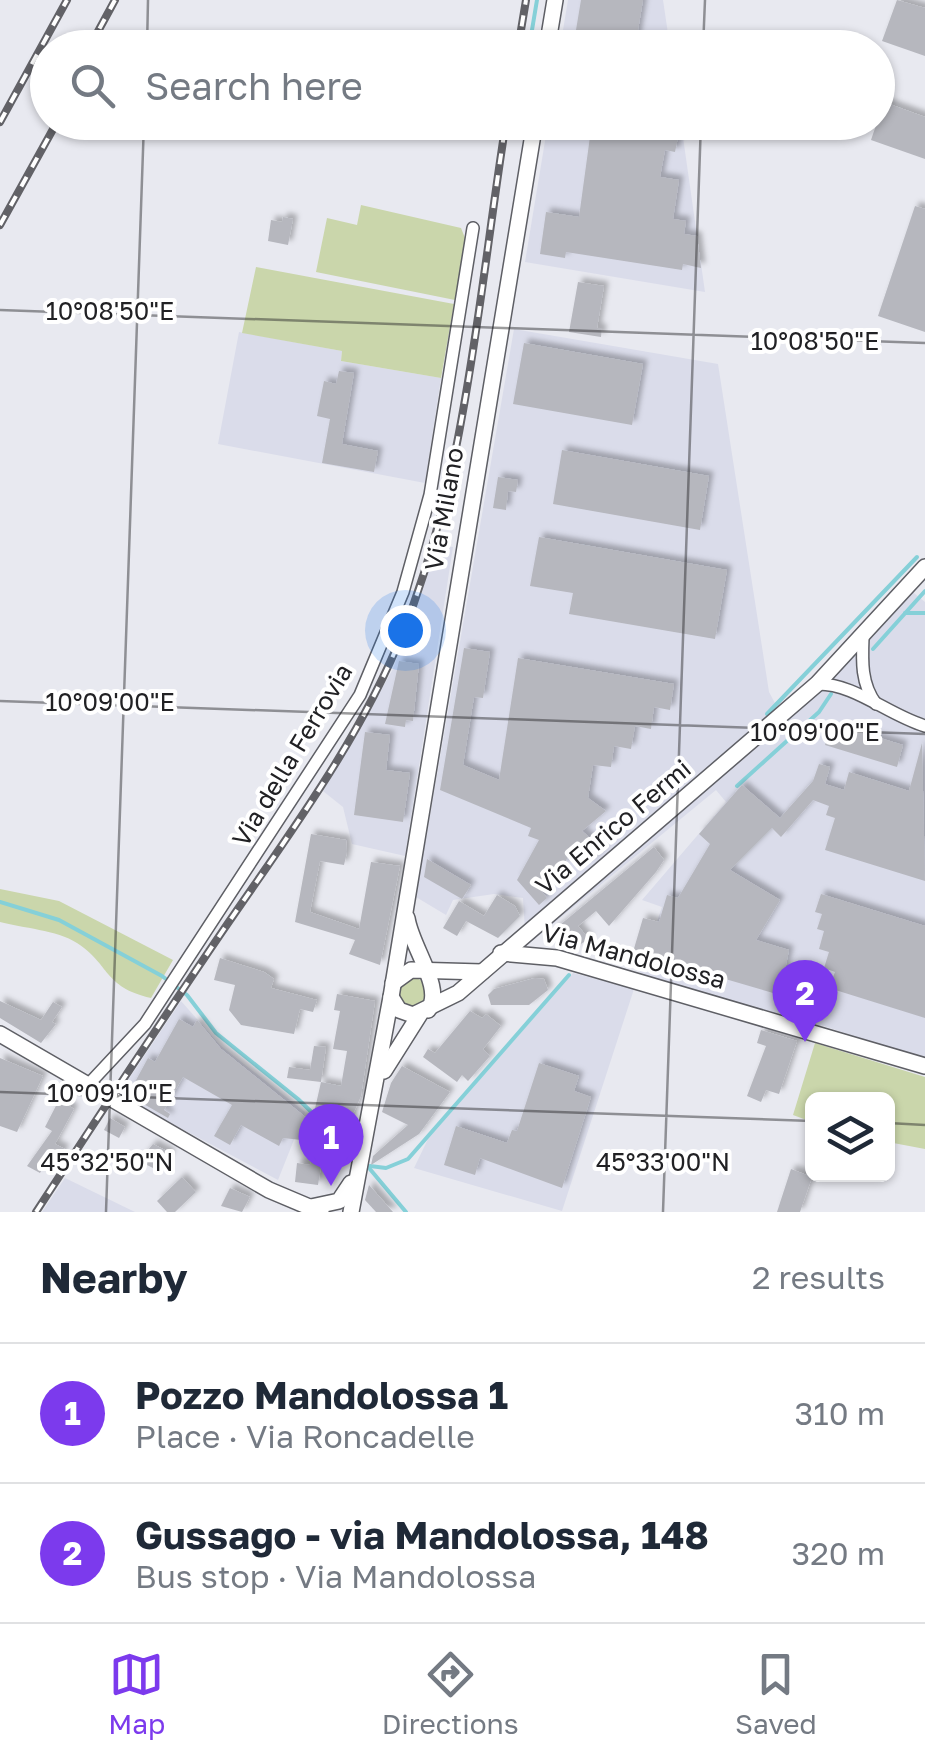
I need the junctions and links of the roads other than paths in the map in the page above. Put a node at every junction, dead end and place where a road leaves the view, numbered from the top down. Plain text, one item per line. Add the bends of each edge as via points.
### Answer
1 (555, 0) edge
2 (551, 30) edge
3 (532, 140) edge
4 (473, 228) dead end
5 (925, 566) edge
6 (863, 636) junction
7 (816, 684) junction
8 (878, 708) junction
9 (925, 726) edge
10 (405, 904) junction
11 (501, 953) junction
12 (482, 972) junction
13 (425, 973) junction
14 (392, 990) junction
15 (424, 1013) junction
16 (0, 1034) edge
17 (925, 1066) edge
18 (88, 1085) junction
19 (372, 1097) junction
20 (357, 1173) junction
21 (316, 1209) edge
22 (351, 1212) edge

1 - 2 main road
3 - 10 main road, Via Milano
4 - 18 street, Via della Ferrovia via 430,495 403,592 360,695 162,998
5 - 6 main road, Via Enrico Fermi
6 - 7 main road, Via Enrico Fermi
6 - 8 street via 867,692
7 - 8 street via 842,686
7 - 11 main road, Via Enrico Fermi
8 - 9 street
10 - 13 main road, Via Milano
10 - 14 main road, Via Milano
11 - 12 main road, Via Enrico Fermi
11 - 17 main road, Via Mandolossa via 544,955
12 - 13 main road
12 - 15 main road, Via Enrico Fermi
13 - 14 main road via 404,972
13 - 15 main road via 436,991
14 - 15 main road via 406,1014
14 - 19 main road, Via Milano
15 - 19 main road via 391,1054
16 - 18 main road
18 - 21 main road via 269,1190
19 - 20 main road
20 - 21 main road via 339,1200
20 - 22 main road

